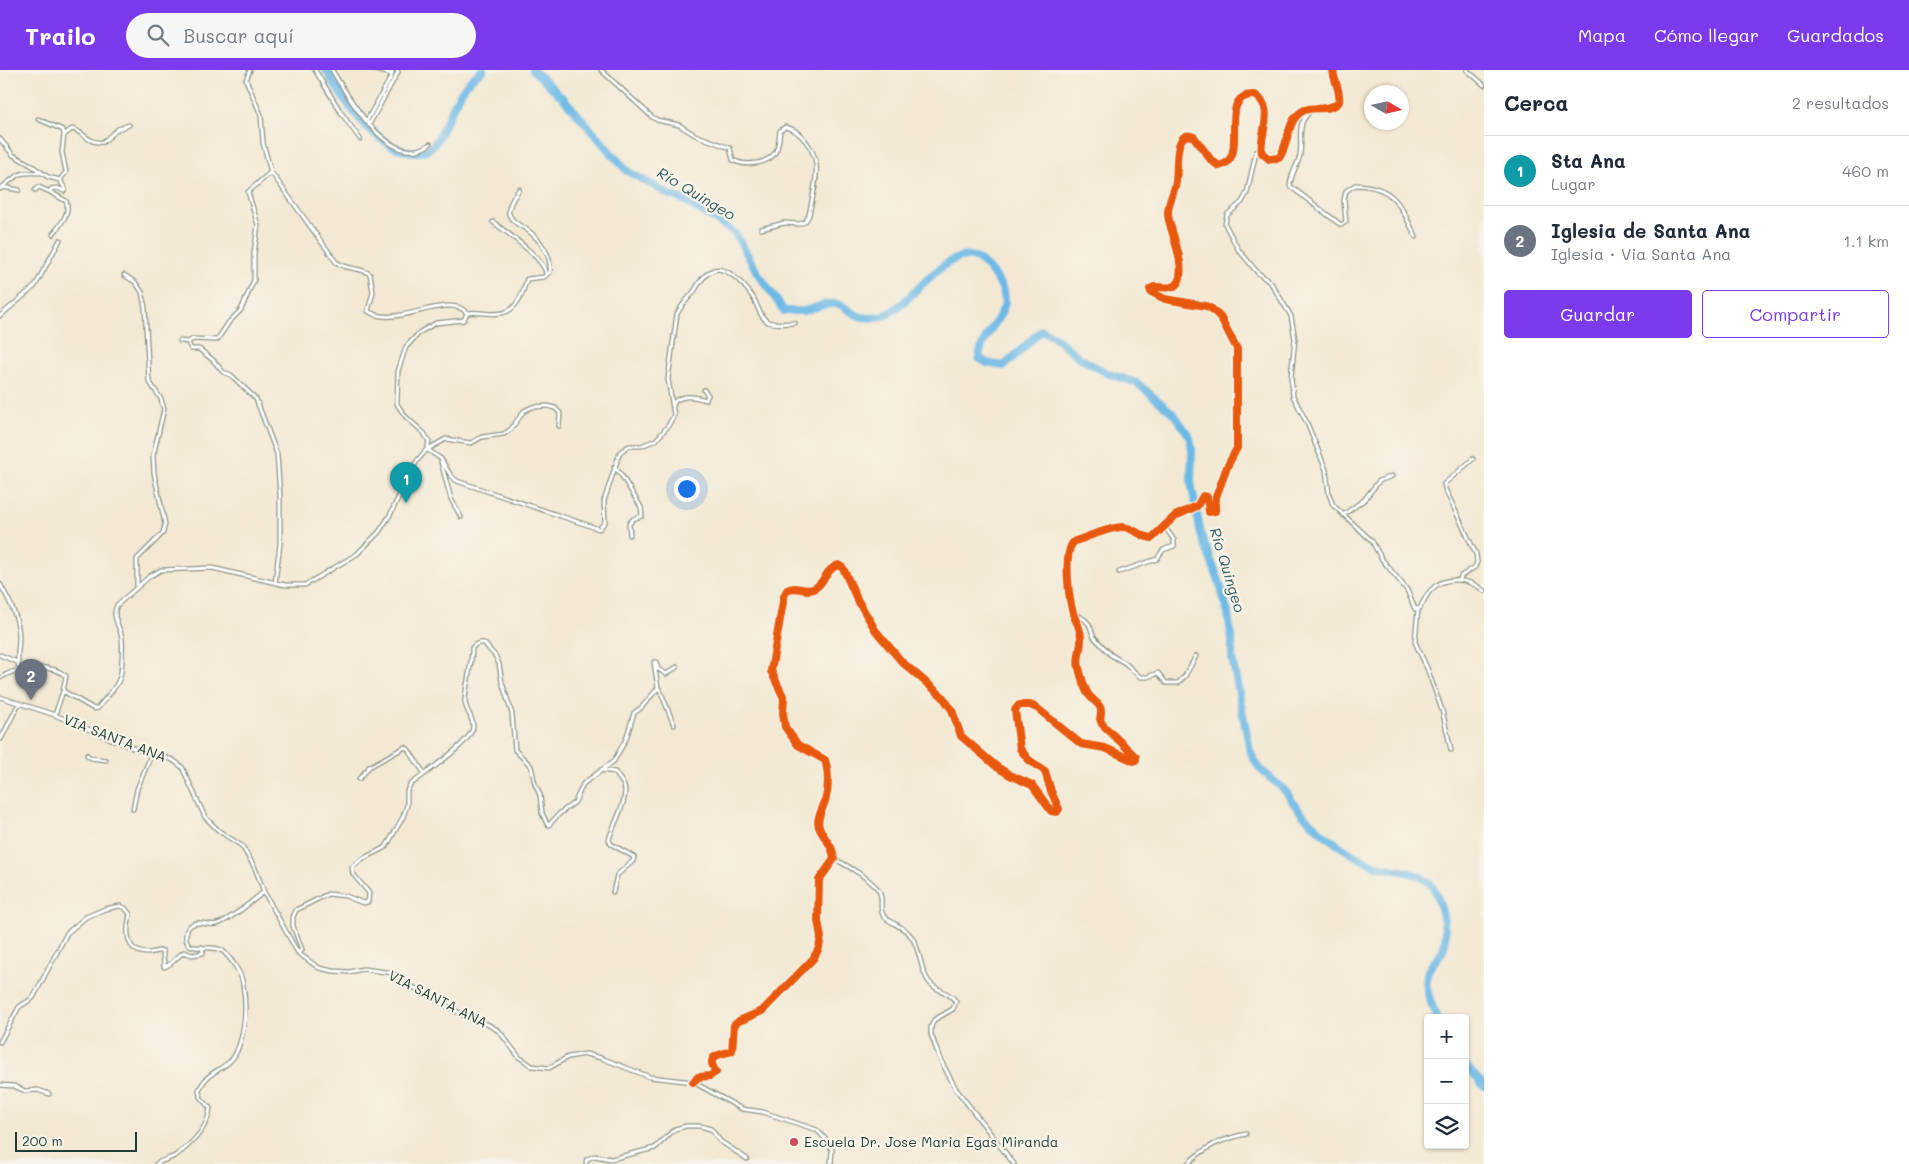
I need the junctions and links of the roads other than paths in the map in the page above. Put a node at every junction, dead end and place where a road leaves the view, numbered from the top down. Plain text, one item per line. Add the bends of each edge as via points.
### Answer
1 (250, 70) edge
2 (315, 70) edge
3 (332, 70) edge
4 (376, 70) edge
5 (397, 70) edge
6 (601, 70) edge
7 (1333, 70) edge
8 (1467, 70) edge
9 (392, 72) edge
10 (1484, 85) edge
11 (1312, 109) junction
12 (38, 119) dead end
13 (367, 123) junction
14 (129, 125) dead end
15 (64, 135) junction
16 (0, 139) edge
17 (360, 139) dead end
18 (430, 144) dead end
19 (1261, 148) junction
20 (271, 172) junction
21 (43, 173) junction
22 (60, 180) junction
23 (1, 188) edge
24 (519, 189) dead end
25 (19, 190) dead end
26 (35, 190) dead end
27 (50, 192) junction
28 (493, 222) dead end
29 (760, 229) dead end
30 (53, 234) dead end
31 (1416, 237) dead end
32 (60, 240) dead end
33 (124, 275) dead end
34 (546, 275) junction
35 (467, 313) junction
36 (0, 316) edge
37 (795, 323) dead end
38 (180, 341) dead end
39 (188, 342) junction
40 (704, 390) dead end
41 (673, 407) junction
42 (558, 426) dead end
43 (427, 449) junction
44 (442, 459) junction
45 (1473, 459) dead end
46 (614, 467) junction
47 (1392, 476) dead end
48 (1343, 515) junction
49 (461, 517) dead end
50 (1165, 527) junction
51 (630, 535) dead end
52 (1119, 572) dead end
53 (1460, 580) junction
54 (275, 583) junction
55 (0, 584) edge
56 (137, 587) junction
57 (1484, 591) edge
58 (1418, 610) junction
59 (1074, 615) junction
60 (0, 655) edge
61 (1196, 656) dead end
62 (17, 662) junction
63 (678, 667) dead end
64 (19, 669) junction
65 (0, 678) edge
66 (658, 688) junction
67 (63, 691) junction
68 (0, 697) edge
69 (19, 703) junction
70 (55, 715) junction
71 (674, 725) dead end
72 (1, 739) dead end
73 (1451, 750) dead end
74 (152, 753) junction
75 (88, 755) dead end
76 (106, 760) dead end
77 (600, 770) junction
78 (424, 773) junction
79 (359, 779) dead end
80 (133, 808) dead end
81 (834, 859) junction
82 (264, 892) junction
83 (613, 892) dead end
84 (202, 947) junction
85 (298, 953) junction
86 (0, 1042) edge
87 (693, 1082) junction
88 (0, 1085) edge
89 (49, 1094) dead end
90 (1246, 1134) dead end
91 (747, 1159) dead end
92 (586, 1162) dead end
93 (156, 1164) edge
94 (831, 1164) edge
95 (1014, 1164) edge
96 (1186, 1164) edge

1 - 20 street via 246,80 261,115 263,144
2 - 17 street
3 - 13 street
4 - 9 street
5 - 13 street
6 - 29 street via 652,117 679,125 695,135 730,148 733,160 737,162 763,162 772,157 778,149 780,131 785,127 800,134 816,163 808,215 805,222 799,224 784,223
7 - 11 street via 1340,90 1339,102 1331,108
8 - 10 street
9 - 13 street
11 - 19 street via 1295,117 1278,158 1264,157
11 - 31 street via 1301,124 1300,155 1290,186 1341,225 1346,222 1346,191 1355,185 1380,189 1389,193 1404,212
12 - 15 street via 63,130
13 - 18 street via 400,149 424,149
14 - 15 street via 118,129 103,142 88,140 72,129
15 - 22 street via 62,152 66,172
16 - 21 street via 13,155
19 - 48 street via 1256,152 1245,198 1227,215 1225,224 1238,248 1256,272 1271,283 1291,316 1295,339 1291,377 1294,399 1326,470 1330,498
19 - 50 street via 1266,116 1264,104 1256,95 1244,96 1237,105 1233,155 1228,162 1219,166 1214,164 1190,135 1185,136 1178,146 1176,180 1168,215 1179,256 1180,278 1170,288 1150,289 1165,299 1206,306 1221,318 1237,349 1238,448 1216,497 1215,511 1208,511 1207,497 1202,496 1197,506 1175,516
20 - 35 street via 336,262 370,274 374,292 368,311 381,316 403,315 445,306
20 - 39 street via 248,192 258,230 254,280 246,300 217,340
21 - 22 street via 53,180
21 - 23 street via 18,174
22 - 27 street via 64,191 54,188
23 - 25 street
24 - 34 street via 508,213 511,219 536,237 550,257 550,272
26 - 27 street via 40,187
27 - 30 street via 68,204 66,216
28 - 34 street via 528,249 546,269
32 - 36 street via 35,286
33 - 56 street via 142,292 148,382 161,399 164,409 153,456 165,524 163,533 137,559
34 - 35 street via 527,279 519,301 508,312
35 - 43 street via 464,320 436,323 413,338 406,347 398,371 397,404 404,416 427,437
37 - 41 street via 768,321 761,315 753,297 733,276 726,271 710,271 677,314 668,379
38 - 39 street
39 - 54 street via 191,349 199,349 256,399 277,454 280,544
40 - 41 street via 708,396 706,400 684,396 675,401
41 - 46 street via 672,420 656,440 624,448
42 - 43 street via 560,413 555,408 532,407 524,411 504,434 482,437 471,443 446,439
43 - 44 street
43 - 54 street via 417,461 379,532 357,554 305,585
44 - 46 street via 450,476 457,481 599,529 605,522 604,501
44 - 49 street via 452,499
45 - 53 street via 1444,484 1477,558 1475,567
46 - 51 street via 643,511 642,516 629,524
47 - 48 street via 1379,481 1364,500
48 - 58 street via 1372,541
50 - 52 street via 1174,540 1174,546 1163,550 1156,559
50 - 59 street via 1152,538 1122,527 1072,543 1068,550 1068,574
53 - 57 street via 1473,583
53 - 58 street via 1437,585
54 - 56 street via 223,569 175,568 156,572
55 - 62 street via 9,598 18,627
56 - 67 street via 114,611 122,639 122,670 113,689 98,708
58 - 73 street via 1415,642 1442,710
59 - 61 street via 1085,620 1094,637 1111,655 1140,677 1158,673 1166,683 1178,683
59 - 81 street via 1082,639 1078,666 1088,693 1100,706 1102,724 1136,759 1081,744 1038,708 1030,704 1019,705 1015,710 1020,749 1045,771 1059,809 1054,812 1032,785 997,767 961,736 952,710 942,696 902,662 876,631 843,568 833,567 816,588 787,590 771,671 784,698 785,727 798,745 825,760 828,768 819,826
60 - 62 street
62 - 64 street
63 - 66 street via 666,674 654,662
64 - 65 street
64 - 67 street via 36,668 64,674
66 - 71 street
66 - 77 street via 634,713 626,739 614,761
67 - 70 street
68 - 69 street, VIA SANTA ANA
69 - 70 street, VIA SANTA ANA
69 - 72 street
70 - 74 street, VIA SANTA ANA
74 - 80 street
74 - 82 street, VIA SANTA ANA via 173,760 182,768 205,817 219,832 242,846
75 - 76 street
77 - 78 street via 583,784 575,802 551,825 547,824 531,766 515,750 512,714 499,664 496,656 480,642 472,648 465,698 472,733 462,745
77 - 83 street via 614,772 624,785 621,807 609,840 634,857 617,875
78 - 79 street via 405,747 369,767
78 - 85 street via 410,785 403,817 386,846 352,867 353,874 369,893 368,902 328,894 296,910 294,926 302,950
81 - 87 street via 819,880 821,937 813,959 762,1011 734,1026 732,1051 713,1058 716,1072 698,1077
81 - 95 street via 858,872 877,888 884,917 911,936 928,981 954,998 953,1009 934,1020 931,1034 956,1089
82 - 84 street via 221,923 212,926 192,924 186,932 186,943 193,948
82 - 85 street, VIA SANTA ANA
84 - 86 street via 203,953 192,955 184,952 164,967 163,951 147,953 134,950 129,944 130,914 125,908 105,909 86,917 67,933 33,998 18,1007
84 - 93 street via 220,949 238,972 243,984 244,1023 236,1054 207,1078 199,1090 200,1097 210,1108 207,1124 174,1156
85 - 87 street, VIA SANTA ANA via 324,970 349,972 363,969 393,973 472,1020 499,1031 519,1058 532,1066 549,1068 568,1056 586,1054 650,1077
87 - 94 street, VIA SANTA ANA via 742,1110 763,1112 816,1130 832,1150
88 - 89 street
90 - 96 street via 1216,1142
91 - 92 street via 720,1141 711,1130 686,1126 675,1129 655,1148 611,1159 595,1156

